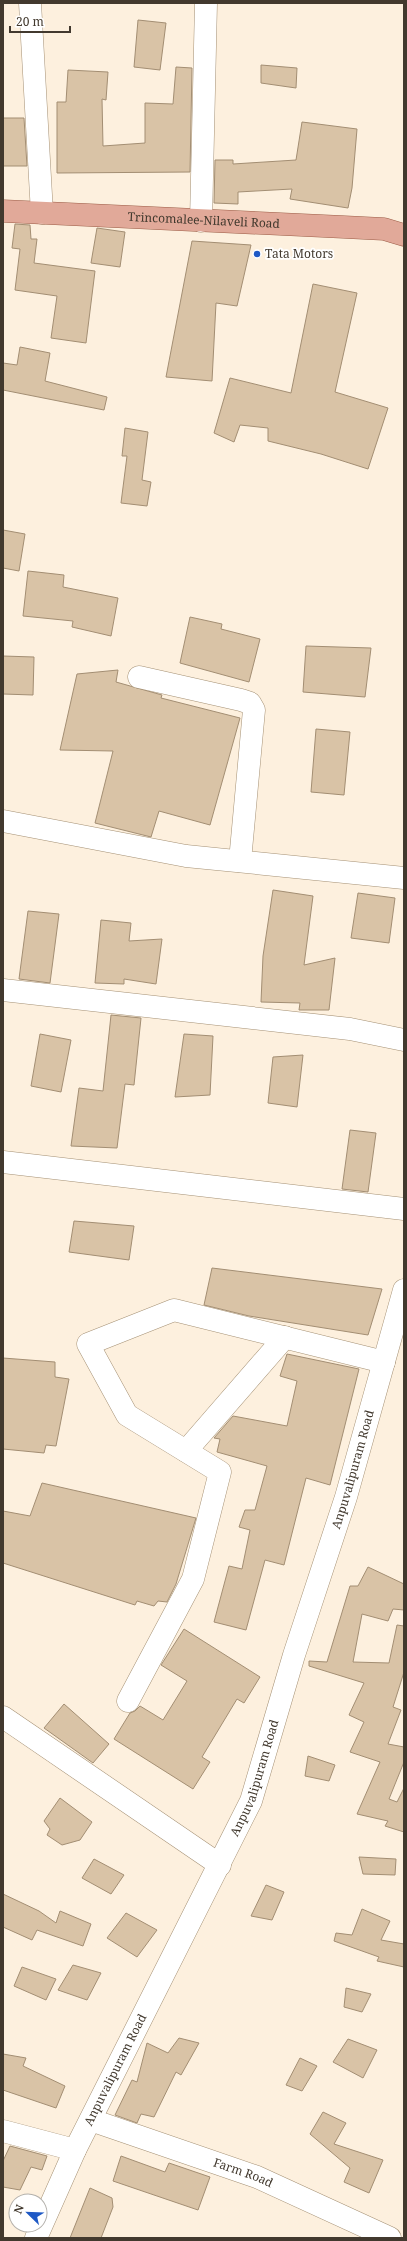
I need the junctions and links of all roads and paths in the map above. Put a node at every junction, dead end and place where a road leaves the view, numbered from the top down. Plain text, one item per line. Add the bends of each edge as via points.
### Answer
1 (30, 3) edge
2 (206, 3) edge
3 (3, 211) edge
4 (42, 213) junction
5 (201, 221) junction
6 (404, 235) edge
7 (139, 677) dead end
8 (3, 821) edge
9 (240, 861) junction
10 (404, 878) edge
11 (3, 990) edge
12 (404, 1040) edge
13 (3, 1162) edge
14 (404, 1209) edge
15 (404, 1290) edge
16 (285, 1337) junction
17 (384, 1362) junction
18 (186, 1451) junction
19 (128, 1701) dead end
20 (3, 1719) edge
21 (220, 1865) junction
22 (90, 2120) junction
23 (3, 2131) edge
24 (75, 2150) junction
25 (36, 2238) edge
26 (390, 2238) edge

1 - 4 street
2 - 5 street
3 - 4 main road, Trincomalee-Nilaveli Road
4 - 5 main road, Trincomalee-Nilaveli Road
5 - 6 main road, Trincomalee-Nilaveli Road via 377,229
7 - 9 street via 241,700 250,703 254,710
8 - 9 street via 186,856
9 - 10 street
11 - 12 street via 350,1029
13 - 14 street
15 - 17 street, Anpuvalipuram Road
16 - 17 street
16 - 18 street
16 - 18 street via 174,1310 88,1344 128,1415
17 - 21 street, Anpuvalipuram Road via 346,1497 294,1655 251,1801
18 - 19 street via 220,1472 193,1579
20 - 21 street
21 - 22 street, Anpuvalipuram Road
22 - 24 street, Anpuvalipuram Road
22 - 26 street, Farm Road via 257,2177
23 - 24 street
24 - 25 street, Anpuvalipuram Road

